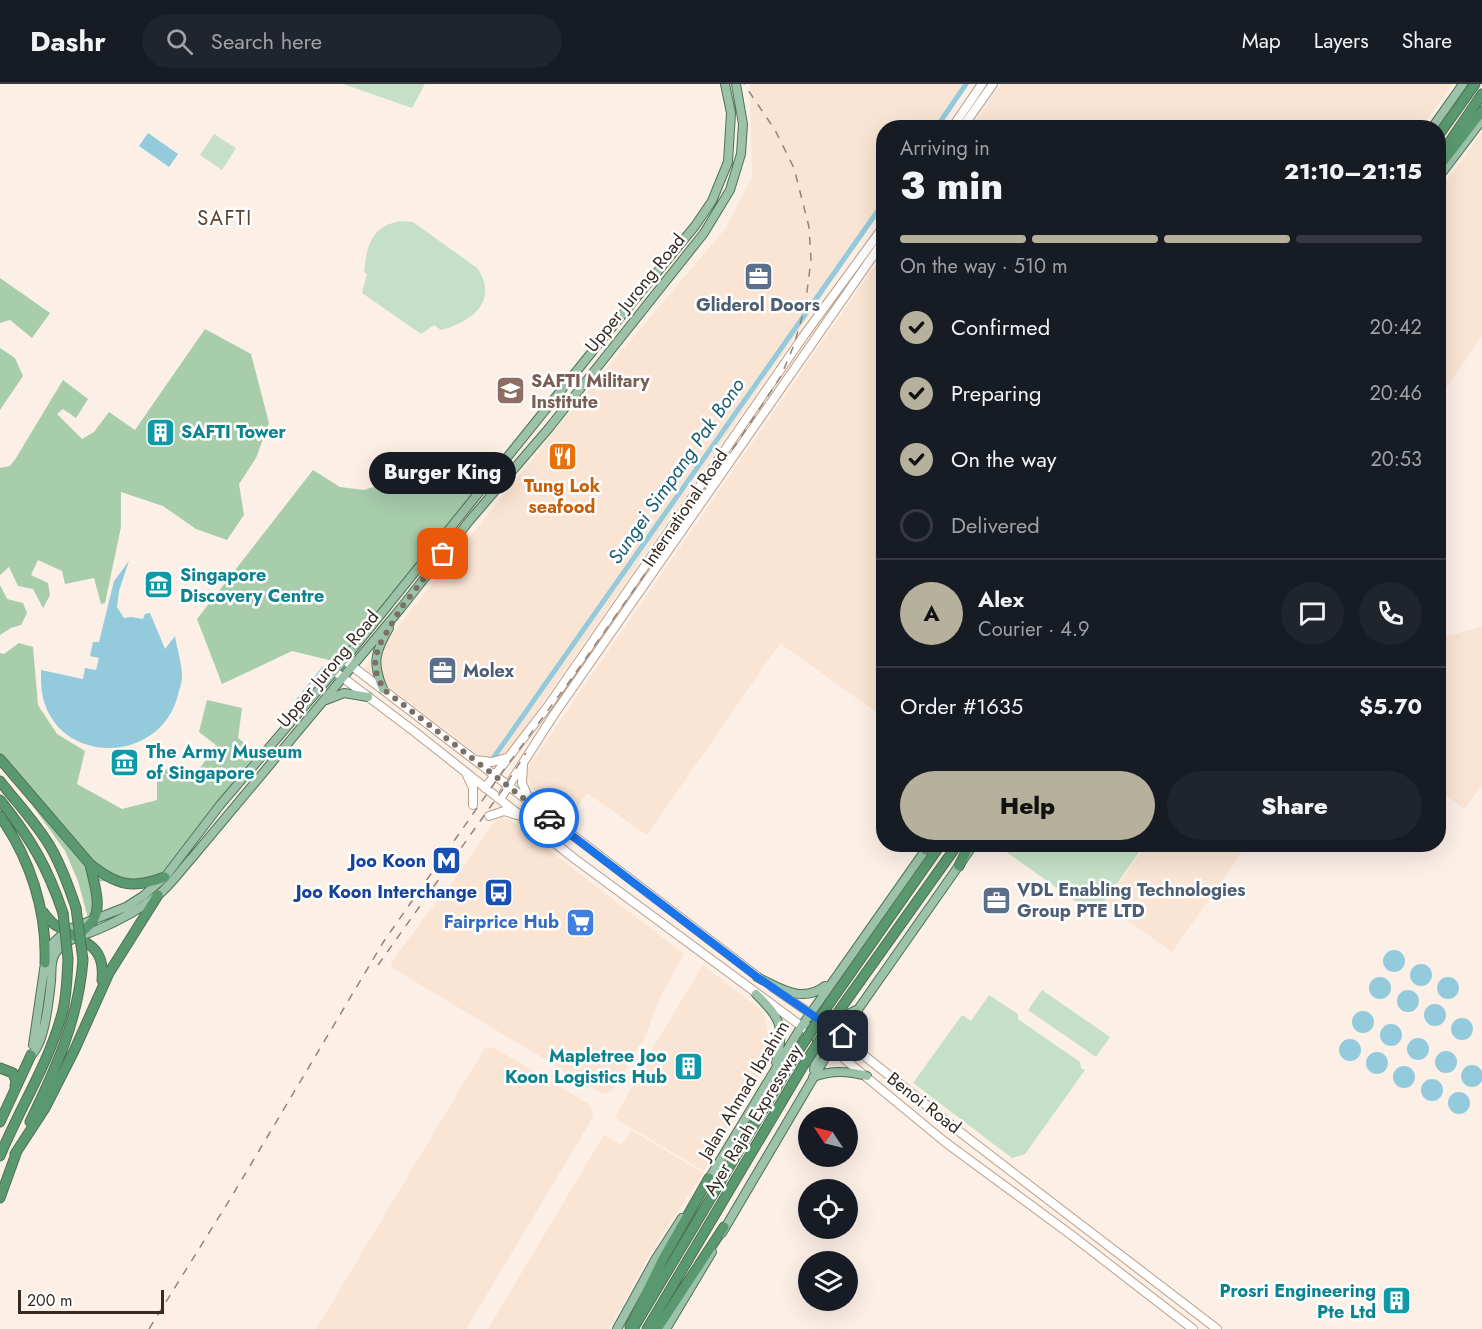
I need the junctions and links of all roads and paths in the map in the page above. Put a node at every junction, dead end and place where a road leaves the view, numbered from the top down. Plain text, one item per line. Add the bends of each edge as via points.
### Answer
1 (725, 84) edge
2 (736, 84) edge
3 (982, 84) edge
4 (993, 84) edge
5 (1463, 84) edge
6 (1475, 84) edge
7 (1482, 94) edge
8 (1482, 111) edge
9 (957, 120) edge
10 (968, 120) edge
11 (1438, 120) edge
12 (1482, 120) edge
13 (1446, 125) edge
14 (1446, 147) edge
15 (1446, 158) edge
16 (1446, 167) edge
17 (876, 237) edge
18 (876, 252) edge
19 (589, 355) junction
20 (603, 359) junction
21 (419, 568) junction
22 (430, 571) junction
23 (401, 608) junction
24 (345, 660) junction
25 (352, 666) junction
26 (334, 671) junction
27 (342, 678) junction
28 (383, 689) junction
29 (368, 697) junction
30 (321, 703) junction
31 (528, 755) junction
32 (510, 756) junction
33 (0, 759) edge
34 (475, 760) junction
35 (464, 772) junction
36 (494, 776) junction
37 (0, 781) edge
38 (508, 787) junction
39 (485, 788) junction
40 (500, 799) junction
41 (0, 800) edge
42 (473, 805) dead end
43 (533, 806) junction
44 (0, 816) edge
45 (489, 816) dead end
46 (529, 821) junction
47 (925, 852) edge
48 (935, 852) edge
49 (952, 852) edge
50 (967, 852) edge
51 (90, 864) junction
52 (959, 866) joint
53 (165, 877) junction
54 (158, 896) junction
55 (42, 911) junction
56 (93, 921) junction
57 (67, 930) junction
58 (76, 937) junction
59 (45, 963) junction
60 (757, 977) junction
61 (832, 981) junction
62 (101, 991) junction
63 (825, 992) junction
64 (756, 993) junction
65 (858, 1008) junction
66 (817, 1028) junction
67 (841, 1035) junction
68 (831, 1048) junction
69 (860, 1050) junction
70 (31, 1055) junction
71 (0, 1068) edge
72 (773, 1071) junction
73 (813, 1077) junction
74 (867, 1077) junction
75 (11, 1100) junction
76 (0, 1122) edge
77 (15, 1154) junction
78 (0, 1156) edge
79 (710, 1178) junction
80 (0, 1198) edge
81 (724, 1227) junction
82 (617, 1329) edge
83 (631, 1329) edge
84 (647, 1329) edge
85 (657, 1329) edge
86 (666, 1329) edge
87 (1193, 1329) edge
88 (1217, 1329) edge

1 - 19 main road, Upper Jurong Road via 731,113 728,162 712,201
2 - 20 main road, Upper Jurong Road via 743,130 741,154 730,190 704,233
3 - 9 main road
4 - 10 main road
5 - 11 main road
6 - 13 highway
7 - 14 highway
8 - 15 highway
12 - 16 main road
17 - 32 main road, International Road
18 - 31 main road, International Road
19 - 20 main road via 598,352
19 - 21 main road, Upper Jurong Road
20 - 22 main road, Upper Jurong Road
21 - 22 main road
21 - 24 main road, Upper Jurong Road
22 - 23 main road, Upper Jurong Road
23 - 25 main road, Upper Jurong Road
23 - 28 main road via 375,658
24 - 25 main road, Benoi Road
24 - 26 main road, Upper Jurong Road
25 - 27 main road, Upper Jurong Road
25 - 28 main road, Benoi Road
26 - 27 main road, Benoi Road
26 - 53 main road, Upper Jurong Road via 220,805
27 - 29 main road, Benoi Road
27 - 30 main road, Upper Jurong Road
28 - 34 main road, Benoi Road
29 - 30 main road via 344,693
29 - 35 main road, Benoi Road
30 - 54 main road, Upper Jurong Road
31 - 38 main road, International Road
31 - 43 main road via 521,774
32 - 34 main road via 492,762
32 - 36 main road, International Road
33 - 51 highway
34 - 36 main road, Benoi Road
35 - 39 main road, Benoi Road
35 - 42 main road via 473,788
36 - 38 main road, Benoi Road
36 - 39 main road, International Road
37 - 77 highway, bridge via 51,848 76,908 81,932 78,999 68,1037
38 - 40 main road, International Road
38 - 43 main road, Benoi Road
39 - 40 main road, Benoi Road
40 - 46 main road, Benoi Road
41 - 78 highway, bridge via 36,848 54,888 63,914 68,959 63,1009 45,1063
43 - 60 main road, Benoi Road
44 - 55 highway via 30,871
45 - 46 main road via 504,811
46 - 64 main road, Benoi Road
47 - 61 main road, Jalan Ahmad Ibrahim
48 - 83 highway, Ayer Rajah Expressway, bridge via 797,1053
49 - 84 highway, Ayer Rajah Expressway, bridge via 803,1066
50 - 52 highway
51 - 53 highway via 102,875 126,885
51 - 56 highway via 97,903
52 - 65 main road
53 - 56 main road, Upper Jurong Road via 126,907
54 - 58 main road, Upper Jurong Road via 129,915
54 - 62 highway
55 - 57 highway via 58,927
55 - 59 highway
56 - 57 main road, Upper Jurong Road
56 - 58 highway
57 - 58 highway
57 - 59 main road via 53,943
58 - 62 highway via 91,944 99,955 103,971
58 - 70 main road via 54,955 38,1048
59 - 70 main road
60 - 61 main road via 786,992 803,995 819,991
60 - 66 main road, Benoi Road
61 - 63 main road, Jalan Ahmad Ibrahim
62 - 77 highway via 55,1089
63 - 66 main road, Jalan Ahmad Ibrahim
63 - 66 main road
64 - 66 main road, Benoi Road
64 - 72 main road via 781,1027
65 - 66 main road
65 - 67 main road
65 - 69 main road
66 - 67 main road, Benoi Road
66 - 68 main road, Benoi Road
66 - 72 main road, Jalan Ahmad Ibrahim via 789,1045
66 - 73 main road
67 - 68 main road
67 - 69 main road, Benoi Road
68 - 73 main road
68 - 74 main road, Benoi Road
69 - 88 main road, Benoi Road
70 - 75 highway
71 - 75 highway via 15,1077
72 - 79 main road, Jalan Ahmad Ibrahim
73 - 74 main road via 850,1072
73 - 81 main road
74 - 87 main road, Benoi Road via 945,1142
75 - 76 highway
77 - 80 highway
79 - 82 main road, Jalan Ahmad Ibrahim via 655,1260
79 - 83 highway via 663,1259
81 - 85 highway
81 - 86 main road

